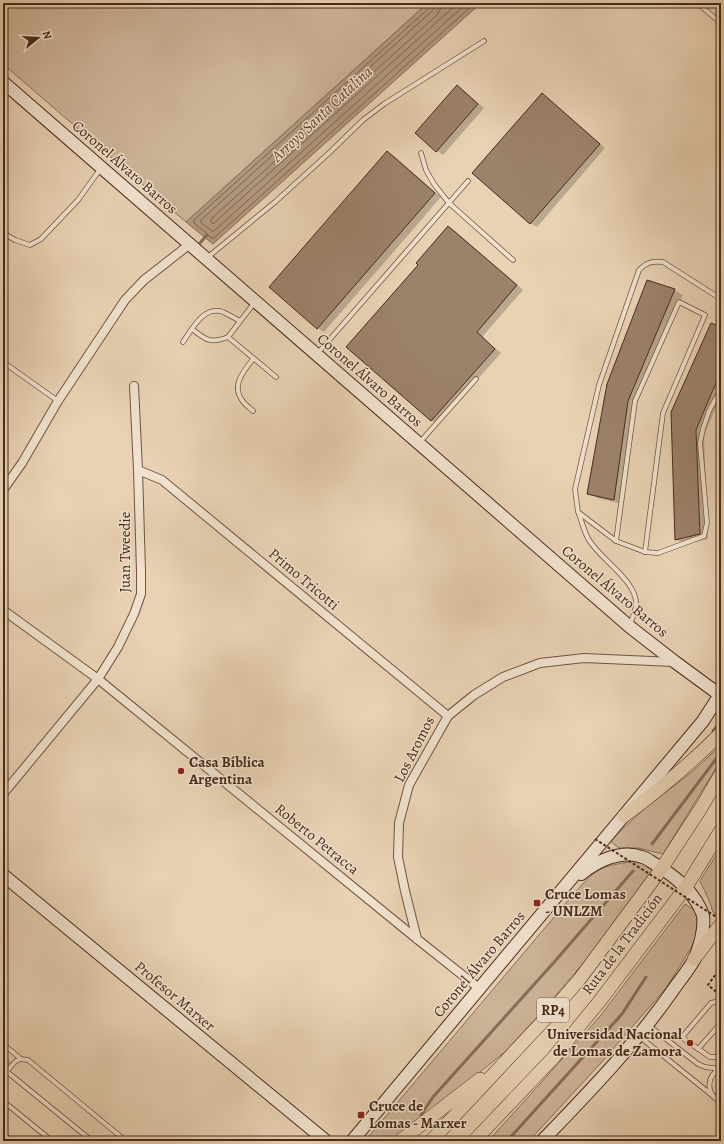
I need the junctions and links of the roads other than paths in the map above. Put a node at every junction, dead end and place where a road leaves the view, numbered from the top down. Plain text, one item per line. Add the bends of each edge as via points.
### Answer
1 (698, 3) edge
2 (721, 23) edge
3 (484, 41) dead end
4 (4, 85) edge
5 (421, 153) dead end
6 (101, 167) junction
7 (468, 181) dead end
8 (449, 203) junction
9 (3, 233) edge
10 (190, 244) junction
11 (206, 259) junction
12 (513, 260) dead end
13 (721, 300) edge
14 (256, 302) junction
15 (240, 321) junction
16 (192, 329) junction
17 (228, 337) junction
18 (182, 342) dead end
19 (316, 355) junction
20 (254, 359) junction
21 (3, 362) edge
22 (276, 377) dead end
23 (476, 379) dead end
24 (134, 386) dead end
25 (721, 389) edge
26 (58, 401) junction
27 (253, 411) dead end
28 (419, 444) junction
29 (138, 470) junction
30 (3, 490) edge
31 (578, 512) junction
32 (616, 541) junction
33 (645, 552) junction
34 (3, 610) edge
35 (630, 627) junction
36 (675, 662) junction
37 (98, 679) junction
38 (721, 694) edge
39 (448, 716) junction
40 (721, 733) edge
41 (721, 774) edge
42 (3, 794) edge
43 (624, 816) junction
44 (721, 830) edge
45 (662, 868) junction
46 (3, 875) edge
47 (566, 886) junction
48 (686, 887) junction
49 (721, 924) edge
50 (417, 939) junction
51 (694, 959) junction
52 (480, 988) junction
53 (721, 1006) edge
54 (721, 1023) edge
55 (647, 1024) junction
56 (638, 1035) junction
57 (3, 1044) edge
58 (698, 1049) junction
59 (721, 1050) edge
60 (510, 1056) junction
61 (21, 1059) junction
62 (720, 1068) edge
63 (6, 1071) junction
64 (3, 1075) edge
65 (713, 1096) junction
66 (3, 1101) edge
67 (721, 1102) edge
68 (3, 1134) edge
69 (12, 1141) edge
70 (52, 1141) edge
71 (92, 1141) edge
72 (126, 1141) edge
73 (326, 1141) edge
74 (352, 1141) edge
75 (400, 1141) edge
76 (431, 1141) edge
77 (474, 1141) edge
78 (542, 1141) edge

1 - 2 lane
3 - 11 lane via 363,120 275,202
4 - 6 street, Coronel Álvaro Barros
5 - 8 lane via 426,170
6 - 9 lane via 78,200 41,239 30,245
6 - 10 street, Coronel Álvaro Barros
7 - 8 lane
8 - 12 lane
8 - 19 lane
10 - 11 street, Coronel Álvaro Barros
10 - 26 street via 144,280 125,300
11 - 14 street, Coronel Álvaro Barros
13 - 31 lane via 663,262 646,263 639,270 599,385 575,489
14 - 15 lane
14 - 19 street, Coronel Álvaro Barros
15 - 16 lane via 223,312 211,311
15 - 17 lane
16 - 17 lane via 205,339 220,340
16 - 18 lane
17 - 20 lane
19 - 28 street, Coronel Álvaro Barros
20 - 22 lane
20 - 27 lane via 241,375 238,385 242,401
21 - 26 lane
23 - 28 lane
24 - 29 street, Juan Tweedie
25 - 33 lane via 709,412 700,443 707,523 704,536 658,553
26 - 30 street
28 - 35 street, Coronel Álvaro Barros
29 - 37 street, Juan Tweedie via 141,594 118,647
29 - 39 street, Primo Tricotti via 162,480
31 - 32 lane
31 - 35 lane via 589,540 635,593 636,604
32 - 33 lane
32 - 33 lane via 635,401 679,302 705,315 663,413
34 - 37 street, Roberto Petracca
35 - 36 street, Coronel Álvaro Barros
36 - 38 street, Coronel Álvaro Barros
36 - 39 street, Los Aromos via 584,658 540,663 503,677 474,695
37 - 42 street, Juan Tweedie
37 - 50 street, Roberto Petracca
38 - 43 street, Coronel Álvaro Barros via 703,721
39 - 50 street, Los Aromos via 409,785 399,822 398,857
40 - 43 main road via 674,777
41 - 45 main road, Ruta de la Tradición / RP4
43 - 47 street, Coronel Álvaro Barros
44 - 48 main road, Ruta de la Tradición / RP4
45 - 47 street via 643,857 630,854 610,857 592,865
45 - 48 street
45 - 60 main road, Ruta de la Tradición / RP4 via 579,980
46 - 73 street, Profesor Marxer
47 - 52 street, Coronel Álvaro Barros
48 - 51 street via 703,915 702,938
48 - 77 main road, Ruta de la Tradición / RP4 via 553,1058
49 - 51 main road
50 - 52 street, Roberto Petracca
51 - 55 street
52 - 74 street, Coronel Álvaro Barros
53 - 58 lane via 715,1002 711,1003 683,1036
54 - 58 lane
55 - 56 street
55 - 62 lane via 698,1064
56 - 65 lane
56 - 78 street via 611,1068
57 - 61 lane
58 - 59 lane via 710,1058 716,1057
60 - 75 main road
60 - 76 main road, Ruta de la Tradición / RP4
61 - 63 lane
61 - 72 lane via 28,1060
62 - 65 lane via 714,1072 709,1083
63 - 64 lane
63 - 71 lane
65 - 67 lane
66 - 70 lane
68 - 69 lane

